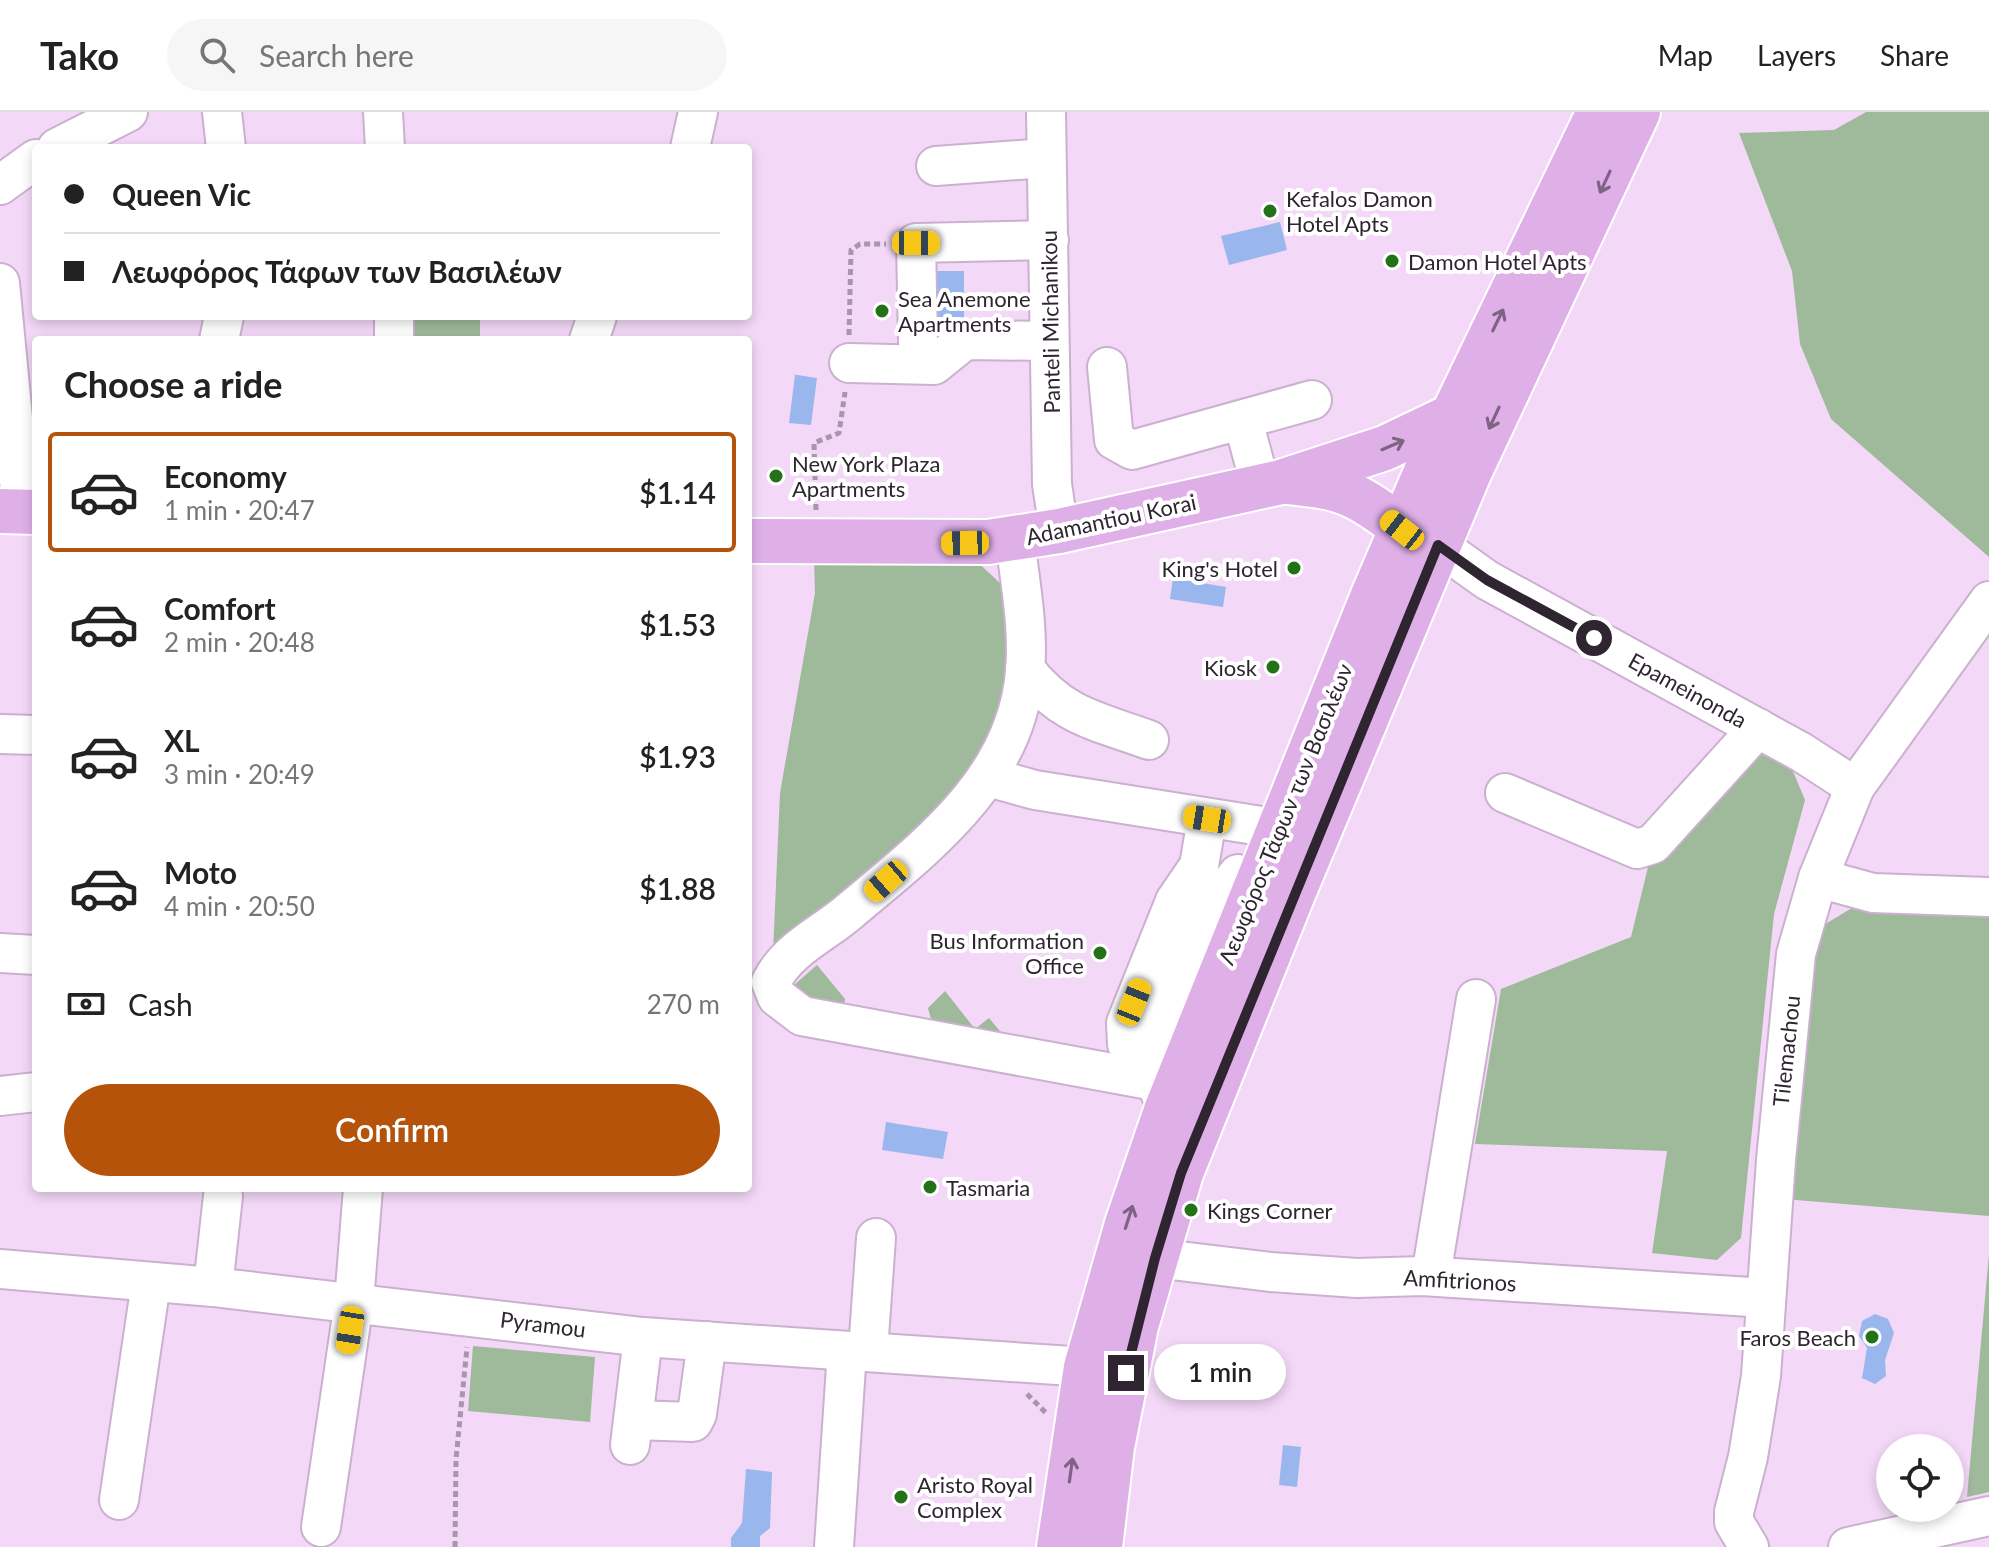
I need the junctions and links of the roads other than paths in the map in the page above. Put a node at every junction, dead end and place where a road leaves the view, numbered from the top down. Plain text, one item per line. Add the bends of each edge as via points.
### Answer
1 (128, 112) edge
2 (222, 112) edge
3 (383, 112) edge
4 (698, 112) edge
5 (1046, 112) edge
6 (1599, 112) edge
7 (1638, 112) edge
8 (65, 144) edge
9 (226, 144) edge
10 (385, 144) edge
11 (691, 144) edge
12 (1046, 158) junction
13 (32, 161) edge
14 (936, 166) dead end
15 (0, 185) edge
16 (1049, 240) junction
17 (0, 283) edge
18 (1049, 341) junction
19 (918, 342) dead end
20 (849, 363) dead end
21 (1050, 387) junction
22 (1312, 400) dead end
23 (1452, 416) junction
24 (1243, 421) junction
25 (1330, 465) junction
26 (1271, 484) junction
27 (19, 511) edge
28 (1417, 527) junction
29 (1059, 531) junction
30 (1015, 539) junction
31 (752, 541) edge
32 (1989, 601) edge
33 (1025, 669) junction
34 (1758, 728) junction
35 (0, 734) edge
36 (32, 735) edge
37 (1149, 740) dead end
38 (988, 777) junction
39 (1855, 787) junction
40 (1505, 793) dead end
41 (1207, 819) junction
42 (1280, 829) junction
43 (1199, 866) junction
44 (1250, 875) junction
45 (1818, 878) junction
46 (1989, 897) edge
47 (0, 953) edge
48 (32, 955) edge
49 (760, 982) edge
50 (1476, 999) dead end
51 (32, 1092) edge
52 (1161, 1094) junction
53 (0, 1096) edge
54 (363, 1192) edge
55 (223, 1196) dead end
56 (876, 1238) dead end
57 (1155, 1258) junction
58 (0, 1269) edge
59 (1431, 1276) junction
60 (151, 1283) junction
61 (213, 1287) junction
62 (1766, 1298) junction
63 (354, 1302) junction
64 (643, 1337) junction
65 (707, 1341) junction
66 (858, 1351) junction
67 (1086, 1367) junction
68 (119, 1500) dead end
69 (1989, 1516) edge
70 (321, 1527) dead end
71 (834, 1547) edge
72 (1059, 1547) edge
73 (1100, 1547) edge
74 (1749, 1547) edge
75 (1848, 1547) edge

1 - 8 street
2 - 9 street
3 - 10 street
4 - 11 street
5 - 12 street, Panteli Michanikou
23 -> 6 main road, Λεωφόρος Τάφων των Βασιλέων
7 -> 28 main road, Λεωφόρος Τάφων των Βασιλέων
12 - 14 street
12 - 16 street, Panteli Michanikou
13 - 15 street
16 - 18 street, Panteli Michanikou
16 - 19 street via 916,243
17 - 27 street
18 - 20 street via 965,340 934,365
18 - 21 street, Panteli Michanikou
21 - 24 street via 1107,376 1114,440 1124,448 1139,449
21 - 29 street, Panteli Michanikou via 1052,484
22 - 24 street
25 -> 23 main road, Adamantiou Korai via 1385,448
23 - 28 main road, Λεωφόρος Τάφων των Βασιλέων
24 - 26 street
25 - 26 main road, Adamantiou Korai
25 - 28 main road via 1381,483
26 - 28 main road, Adamantiou Korai via 1339,490
26 - 29 main road, Adamantiou Korai
28 - 34 street, Epameinonda via 1487,580
28 - 42 main road, Λεωφόρος Τάφων των Βασιλέων
28 - 57 main road, Λεωφόρος Τάφων των Βασιλέων via 1232,1046 1181,1173
29 - 30 main road, Adamantiou Korai
30 - 31 main road, Adamantiou Korai
30 - 33 street
32 - 39 street, Tilemachou
33 - 37 street via 1062,708
33 - 38 street via 1023,692
34 - 39 street, Epameinonda
34 - 40 street via 1653,844 1637,849
35 - 36 street
38 - 41 street
38 - 49 street via 947,828
39 - 45 street, Tilemachou
41 - 42 street
41 - 43 street
42 - 44 main road, Λεωφόρος Τάφων των Βασιλέων
43 - 44 street
43 - 52 street via 1175,901 1126,1023 1127,1044
44 - 52 main road, Λεωφόρος Τάφων των Βασιλέων
45 - 46 street via 1873,893
45 - 62 street, Tilemachou via 1796,954
47 - 48 street
49 - 52 street via 802,1016
50 - 59 street
51 - 53 street
67 -> 52 main road, Λεωφόρος Τάφων των Βασιλέων
54 - 63 street
55 - 61 street
56 - 66 street
57 - 59 street, Amfitrionos via 1357,1278
57 - 73 main road, Λεωφόρος Τάφων των Βασιλέων via 1121,1396
58 - 60 street, Pyramou
59 - 62 street, Amfitrionos
60 - 61 street, Pyramou
60 - 68 street
61 - 63 street, Pyramou
62 - 74 street, Tilemachou via 1754,1425 1734,1512
63 - 64 street, Pyramou
63 - 70 street
64 - 65 street, Pyramou
64 - 65 street via 632,1433 693,1422
65 - 66 street, Pyramou
66 - 67 street, Pyramou
66 - 71 street
72 -> 67 main road, Λεωφόρος Τάφων των Βασιλέων
69 - 75 street

